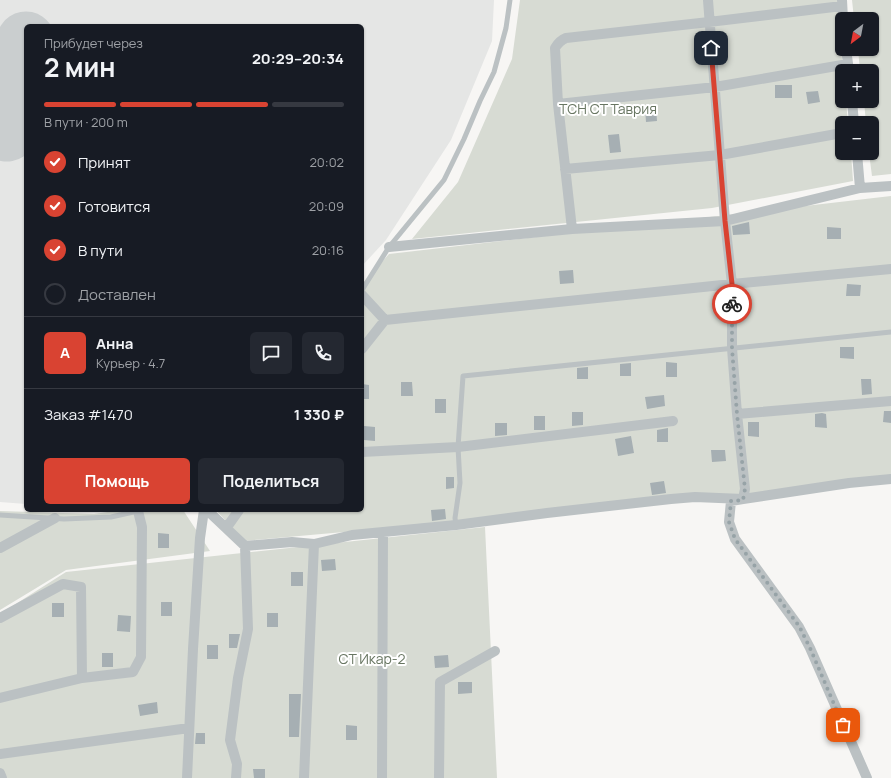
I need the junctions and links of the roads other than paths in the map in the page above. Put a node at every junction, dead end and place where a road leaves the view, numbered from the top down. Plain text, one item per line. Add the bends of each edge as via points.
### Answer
1 (510, 0) edge
2 (708, 0) edge
3 (842, 3) edge
4 (709, 22) junction
5 (835, 69) edge
6 (715, 87) junction
7 (558, 104) junction
8 (835, 134) edge
9 (720, 155) junction
10 (858, 160) edge
11 (565, 169) junction
12 (891, 186) edge
13 (860, 188) junction
14 (725, 221) junction
15 (572, 229) junction
16 (389, 248) junction
17 (891, 269) edge
18 (732, 284) junction
19 (364, 287) edge
20 (364, 297) edge
21 (385, 320) junction
22 (891, 332) edge
23 (364, 346) edge
24 (732, 348) junction
25 (891, 401) edge
26 (737, 414) junction
27 (674, 421) dead end
28 (458, 447) junction
29 (364, 452) edge
30 (891, 478) edge
31 (743, 500) junction
32 (130, 512) edge
33 (138, 512) edge
34 (206, 512) edge
35 (208, 512) edge
36 (237, 512) edge
37 (0, 516) edge
38 (56, 518) junction
39 (456, 525) junction
40 (227, 527) junction
41 (383, 532) junction
42 (314, 544) junction
43 (245, 546) junction
44 (0, 548) edge
45 (0, 618) edge
46 (495, 651) dead end
47 (82, 678) junction
48 (0, 698) edge
49 (189, 728) junction
50 (0, 754) edge
51 (0, 774) edge
52 (2, 778) edge
53 (187, 778) edge
54 (236, 778) edge
55 (304, 778) edge
56 (382, 778) edge
57 (438, 778) edge
58 (867, 778) edge

1 - 16 lane via 506,28 494,72 464,140 444,180
2 - 4 street
3 - 4 street
4 - 6 street
4 - 7 street via 562,40 555,48
5 - 6 street
6 - 7 street
6 - 9 street
7 - 11 street
8 - 9 street
9 - 11 street
9 - 14 street
10 - 13 street
11 - 15 street
12 - 13 street
13 - 14 street
14 - 15 street
14 - 18 street
15 - 16 street
16 - 19 lane
17 - 18 street
18 - 21 street
18 - 24 street
20 - 21 street
21 - 23 street
22 - 24 lane
24 - 26 street
24 - 28 lane via 463,376
25 - 26 street
26 - 31 street via 745,489
27 - 28 street
28 - 29 street
28 - 39 lane via 460,483
30 - 31 street
31 - 39 street via 695,497 671,499
31 - 58 street via 731,501 729,522 735,539 799,626
32 - 38 lane via 111,517
33 - 47 street via 142,527 141,656 133,672
34 - 49 street via 200,538
35 - 40 street
36 - 40 street
37 - 38 lane
38 - 44 street
39 - 41 street
40 - 43 street
41 - 42 street via 352,535
41 - 56 street
42 - 43 street via 292,542
42 - 55 street
43 - 54 street via 248,629 238,678 230,740 237,764
45 - 47 street via 63,584 80,587
46 - 57 street via 440,682
47 - 48 street
49 - 50 street
49 - 53 street
51 - 52 street

